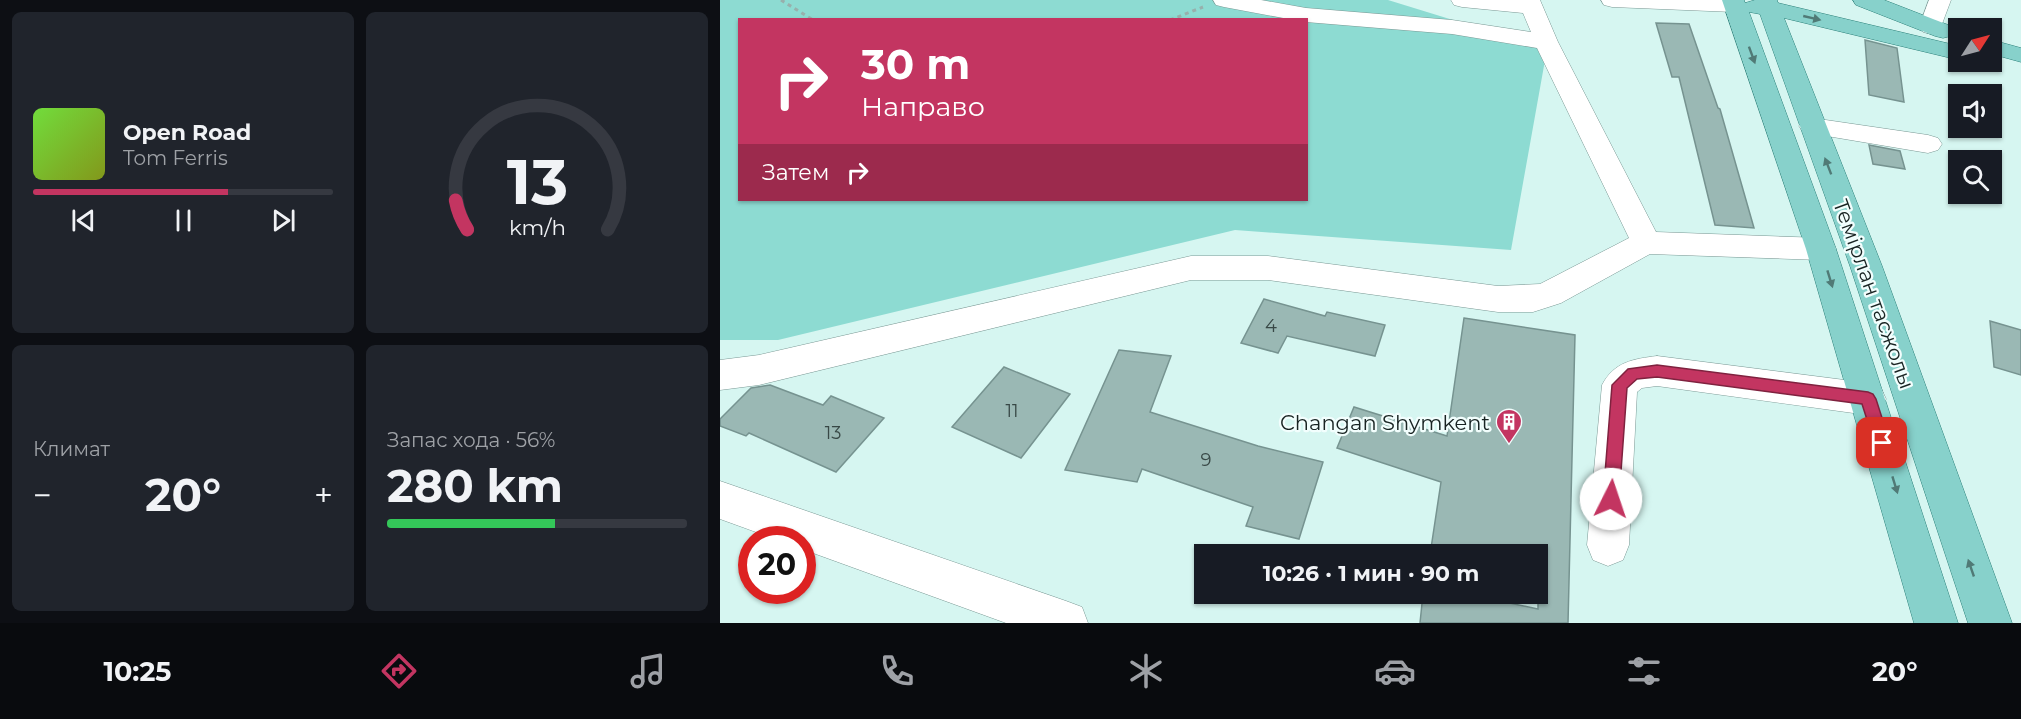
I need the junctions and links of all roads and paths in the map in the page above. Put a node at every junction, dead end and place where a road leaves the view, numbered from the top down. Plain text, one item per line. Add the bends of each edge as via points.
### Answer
1 (781, 0) edge
2 (1462, 0) edge
3 (1612, 0) edge
4 (1808, 0) edge
5 (1864, 0) edge
6 (1940, 0) edge
7 (1218, 2) edge
8 (1530, 3) edge
9 (1733, 3) edge
10 (1768, 4) edge
11 (810, 18) edge
12 (1175, 18) edge
13 (1931, 27) junction
14 (1948, 34) edge
15 (1948, 35) edge
16 (1546, 42) junction
17 (1948, 50) edge
18 (2002, 50) edge
19 (2021, 55) edge
20 (2002, 63) edge
21 (2021, 68) edge
22 (1812, 126) junction
23 (1928, 144) dead end
24 (1646, 243) junction
25 (1821, 249) junction
26 (720, 375) edge
27 (1868, 399) junction
28 (720, 500) edge
29 (1608, 545) dead end
30 (1066, 623) edge
31 (1936, 623) edge
32 (1990, 623) edge

1 - 11 path
2 - 8 street
3 - 9 street
4 - 15 main road
5 - 13 main road
6 - 13 street
7 - 12 path
7 - 16 street via 1306,15 1452,27
8 - 16 street
9 - 10 main road
9 -> 25 main road, Темірлан тасжолы
10 -> 17 main road
10 - 22 main road, Темірлан тасжолы
13 - 14 main road
16 - 24 street
18 - 19 main road
20 - 21 main road
22 - 23 street
32 -> 22 main road, Темірлан тасжолы via 1866,266
24 - 25 street
24 - 26 street via 1550,294 1533,299 1498,299 1269,268 1191,268 759,370
25 -> 27 main road, Темірлан тасжолы
27 - 29 street via 1657,371 1633,374 1620,385
27 -> 31 main road, Темірлан тасжолы
28 - 30 street

